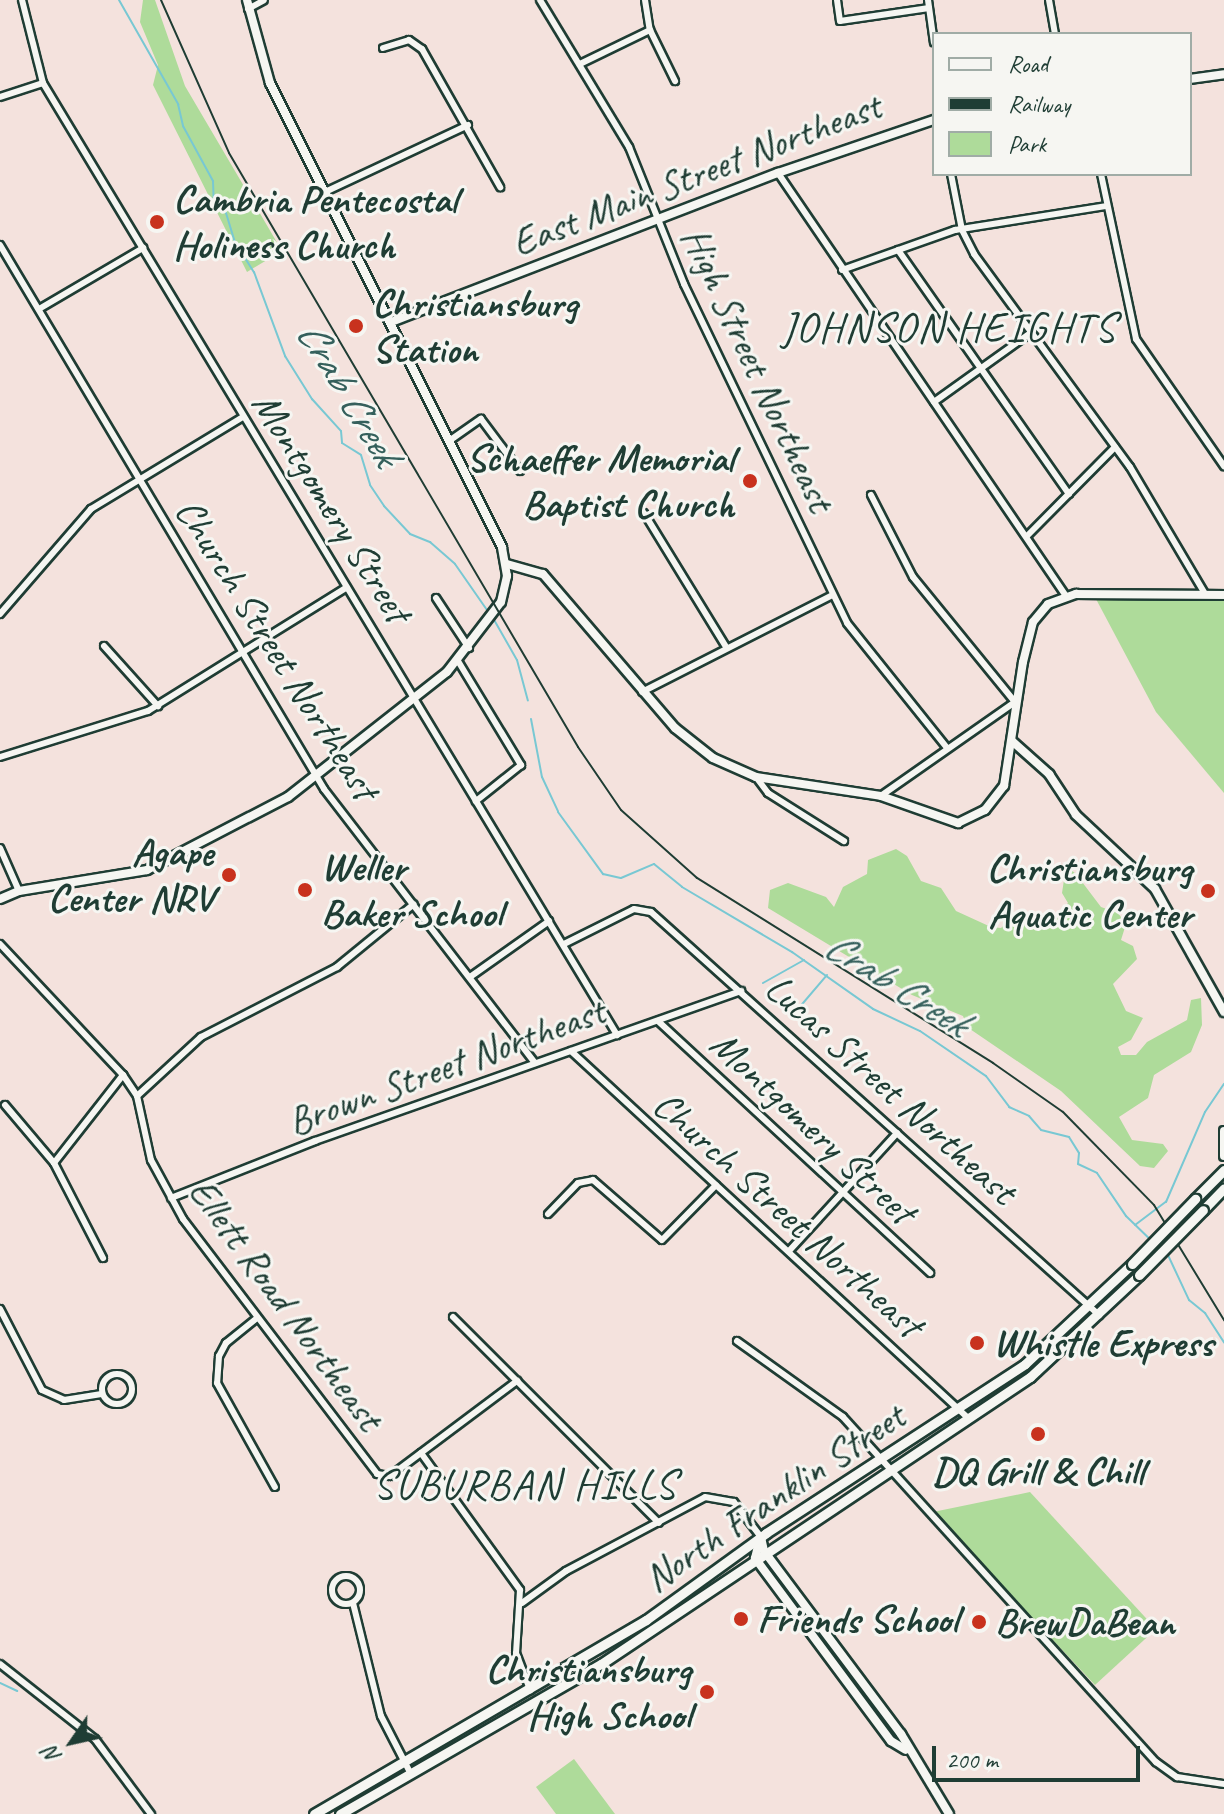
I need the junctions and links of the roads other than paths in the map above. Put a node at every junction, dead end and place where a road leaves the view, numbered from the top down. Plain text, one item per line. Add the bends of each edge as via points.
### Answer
1 (22, 0) edge
2 (264, 0) edge
3 (540, 0) edge
4 (645, 0) edge
5 (837, 0) edge
6 (1049, 0) edge
7 (247, 4) edge
8 (928, 4) edge
9 (650, 30) junction
10 (932, 32) edge
11 (1055, 32) edge
12 (383, 48) dead end
13 (580, 64) junction
14 (1224, 74) edge
15 (1192, 79) edge
16 (675, 81) dead end
17 (43, 83) junction
18 (0, 97) edge
19 (932, 121) edge
20 (468, 125) junction
21 (778, 173) junction
22 (951, 176) edge
23 (1101, 176) edge
24 (500, 187) dead end
25 (325, 192) junction
26 (1107, 206) junction
27 (658, 220) junction
28 (962, 230) junction
29 (0, 245) edge
30 (143, 248) junction
31 (898, 250) junction
32 (842, 270) junction
33 (39, 309) junction
34 (391, 322) junction
35 (1029, 334) junction
36 (981, 369) junction
37 (934, 402) junction
38 (243, 417) junction
39 (449, 441) junction
40 (1115, 447) junction
41 (1224, 466) edge
42 (520, 471) dead end
43 (141, 479) junction
44 (1069, 494) junction
45 (871, 495) dead end
46 (644, 513) dead end
47 (1027, 536) junction
48 (507, 564) junction
49 (347, 587) junction
50 (1205, 594) junction
51 (832, 595) junction
52 (1224, 595) edge
53 (1066, 596) junction
54 (436, 598) dead end
55 (0, 614) edge
56 (104, 646) dead end
57 (726, 647) junction
58 (469, 648) junction
59 (246, 653) junction
60 (458, 661) junction
61 (642, 692) junction
62 (415, 699) junction
63 (1015, 702) junction
64 (158, 706) junction
65 (1012, 741) junction
66 (947, 748) junction
67 (0, 757) edge
68 (756, 777) junction
69 (317, 778) junction
70 (881, 796) junction
71 (476, 801) junction
72 (844, 841) dead end
73 (0, 848) edge
74 (19, 891) junction
75 (0, 899) edge
76 (414, 904) junction
77 (549, 921) junction
78 (0, 944) edge
79 (564, 944) junction
80 (470, 977) junction
81 (741, 991) junction
82 (1224, 1012) edge
83 (658, 1021) junction
84 (617, 1035) junction
85 (571, 1051) junction
86 (535, 1063) junction
87 (123, 1075) junction
88 (137, 1096) junction
89 (5, 1105) dead end
90 (1224, 1131) edge
91 (897, 1133) junction
92 (1224, 1156) edge
93 (54, 1163) junction
94 (1224, 1170) edge
95 (716, 1185) junction
96 (1224, 1188) edge
97 (842, 1192) junction
98 (171, 1198) junction
99 (548, 1214) dead end
100 (789, 1251) junction
101 (103, 1258) dead end
102 (930, 1273) dead end
103 (1089, 1306) junction
104 (0, 1309) edge
105 (1099, 1315) junction
106 (453, 1317) dead end
107 (257, 1318) junction
108 (737, 1341) dead end
109 (517, 1381) junction
110 (102, 1394) junction
111 (961, 1407) junction
112 (968, 1418) junction
113 (421, 1453) junction
114 (881, 1458) junction
115 (889, 1468) junction
116 (275, 1487) dead end
117 (659, 1523) junction
118 (761, 1537) junction
119 (764, 1551) junction
120 (755, 1558) junction
121 (353, 1603) junction
122 (522, 1603) junction
123 (0, 1664) edge
124 (531, 1690) junction
125 (907, 1750) junction
126 (403, 1763) junction
127 (411, 1774) junction
128 (1224, 1784) edge
129 (151, 1814) edge
130 (314, 1814) edge
131 (340, 1814) edge
132 (949, 1814) edge

1 - 17 street, Montgomery Street
2 - 7 street
3 - 13 street, High Street Northeast
4 - 9 street
5 - 8 street via 840,21
6 - 11 street
7 - 25 street via 270,83
8 - 10 street
9 - 13 street
9 - 16 street
12 - 20 street via 409,40 422,49
13 - 27 street, High Street Northeast via 629,147
14 - 15 street
17 - 18 street
17 - 30 street, Montgomery Street
19 - 21 street, East Main Street Northeast
20 - 24 street
20 - 25 street
21 - 27 street, East Main Street Northeast
21 - 32 street
22 - 28 street
23 - 26 street
25 - 34 street
26 - 28 street
26 - 41 street via 1136,339
27 - 34 street, East Main Street Northeast
27 - 51 street, High Street Northeast
28 - 31 street
28 - 35 street
29 - 33 street, Church Street Northeast
30 - 33 street
30 - 38 street, Montgomery Street
31 - 32 street
31 - 36 street
32 - 37 street
33 - 43 street, Church Street Northeast
34 - 39 street
35 - 36 street
35 - 40 street
36 - 37 street
36 - 44 street
37 - 47 street
38 - 43 street
38 - 49 street, Montgomery Street
39 - 42 street via 481,419
39 - 48 street
40 - 44 street
40 - 50 street
43 - 55 street via 91,509
43 - 59 street, Church Street Northeast
44 - 47 street
45 - 63 street via 913,577
46 - 57 street
47 - 53 street
48 - 58 street via 492,618
48 - 61 street via 543,574
49 - 59 street
49 - 62 street, Montgomery Street
50 - 52 street
50 - 53 street
51 - 57 street
51 - 66 street, High Street Northeast via 865,648
53 - 63 street via 1048,604 1033,622
54 - 58 street
56 - 64 street
57 - 61 street
58 - 60 street
59 - 64 street
59 - 69 street, Church Street Northeast
60 - 62 street
60 - 71 street via 521,765
61 - 68 street via 693,747
62 - 69 street
62 - 71 street, Montgomery Street
63 - 65 street
63 - 66 street
64 - 67 street
65 - 70 street via 1004,786 972,819 943,821
65 - 82 street via 1049,774 1076,815 1155,889
66 - 70 street
68 - 70 street
68 - 72 street via 768,793
69 - 74 street via 157,866
69 - 76 street, Church Street Northeast
71 - 77 street, Montgomery Street
73 - 74 street
74 - 75 street
76 - 80 street, Church Street Northeast
76 - 88 street via 337,967 201,1037
77 - 79 street, Montgomery Street
77 - 80 street
78 - 87 street, Ellett Road Northeast
79 - 81 street, Lucas Street Northeast via 643,909
79 - 84 street, Montgomery Street
80 - 86 street, Church Street Northeast
81 - 83 street, Brown Street Northeast
81 - 91 street, Lucas Street Northeast
83 - 84 street, Brown Street Northeast
83 - 97 street, Montgomery Street
84 - 85 street, Brown Street Northeast
85 - 86 street, Brown Street Northeast
85 - 95 street, Church Street Northeast
86 - 98 street, Brown Street Northeast
87 - 88 street, Ellett Road Northeast
87 - 93 street
88 - 98 street, Ellett Road Northeast via 151,1160
89 - 93 street
90 - 92 street
91 - 97 street
91 - 103 street, Lucas Street Northeast
93 - 101 street
94 - 103 main road, North Franklin Street, bridge
95 - 99 street via 662,1240 593,1180 578,1183
95 - 100 street, Church Street Northeast
96 - 105 main road, North Franklin Street, bridge
97 - 100 street
97 - 102 street, Montgomery Street
98 - 107 street, Ellett Road Northeast
100 - 111 street, Church Street Northeast
103 - 105 street, Lucas Street Northeast
103 - 111 main road, North Franklin Street via 1043,1351
104 - 110 street via 42,1390 64,1400
105 - 112 main road, North Franklin Street via 1048,1363
106 - 109 street
107 - 113 street, Ellett Road Northeast via 377,1474 390,1476
107 - 116 street via 226,1343 217,1383
108 - 114 street via 843,1417
109 - 113 street
109 - 117 street
110 - 110 street via 121,1404 130,1397 131,1382 112,1374 103,1381
111 - 112 street, Church Street Northeast
111 - 114 main road, North Franklin Street
112 - 115 main road, North Franklin Street
113 - 122 street, Ellett Road Northeast via 520,1590
114 - 115 street
114 - 118 main road, North Franklin Street
115 - 119 main road, North Franklin Street
115 - 128 street via 1156,1762 1177,1777
117 - 118 street via 705,1497 724,1497 744,1510
117 - 122 street via 566,1571
118 - 119 street
118 - 120 street
118 - 124 main road, North Franklin Street via 646,1620
119 - 120 main road, North Franklin Street
119 - 125 street via 901,1734
120 - 125 street via 891,1741
120 - 127 main road, North Franklin Street via 601,1664
121 - 121 street via 333,1596 332,1585 341,1576 350,1575 359,1584
121 - 126 street via 381,1716
122 - 124 street via 516,1653
123 - 129 street via 95,1739
124 - 126 main road, North Franklin Street
125 - 132 street
126 - 127 street
126 - 130 main road, North Franklin Street
127 - 131 main road, North Franklin Street

